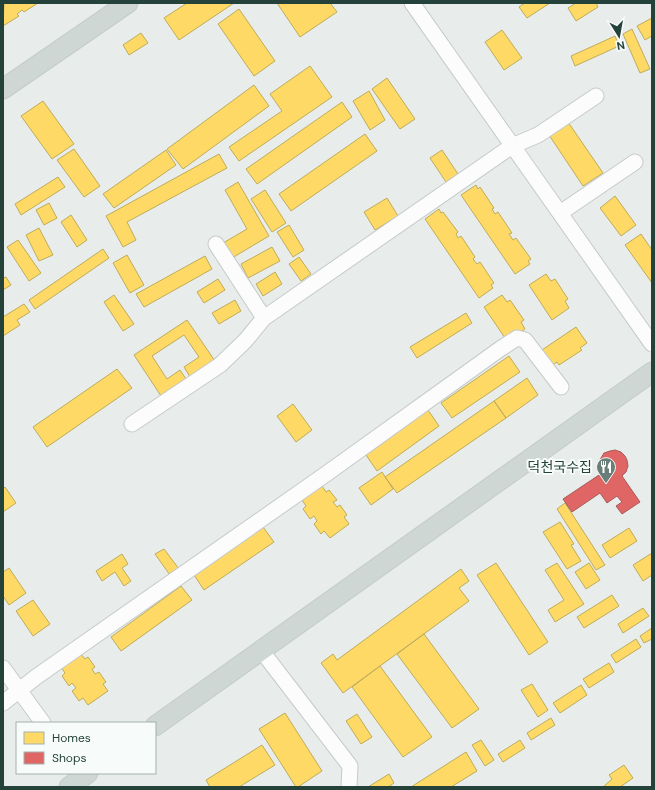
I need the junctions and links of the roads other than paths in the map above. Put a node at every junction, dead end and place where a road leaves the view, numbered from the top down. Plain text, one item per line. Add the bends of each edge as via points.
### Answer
1 (128, 3) edge
2 (412, 3) edge
3 (3, 89) edge
4 (596, 96) dead end
5 (512, 146) junction
6 (635, 162) dead end
7 (560, 213) junction
8 (216, 244) dead end
9 (264, 318) junction
10 (652, 344) edge
11 (652, 372) edge
12 (562, 387) dead end
13 (132, 424) dead end
14 (261, 650) junction
15 (3, 668) edge
16 (19, 690) junction
17 (3, 703) edge
18 (42, 722) edge
19 (156, 725) edge
20 (349, 787) edge

1 - 3 main road
2 - 5 street
4 - 5 street via 538,135
5 - 7 street
5 - 9 street
6 - 7 street
7 - 10 street
8 - 9 street
9 - 13 street via 246,341 220,365
11 - 14 main road
12 - 16 street via 526,340 517,338
14 - 19 main road
14 - 20 street via 350,766
15 - 16 street
16 - 17 street
16 - 18 street

